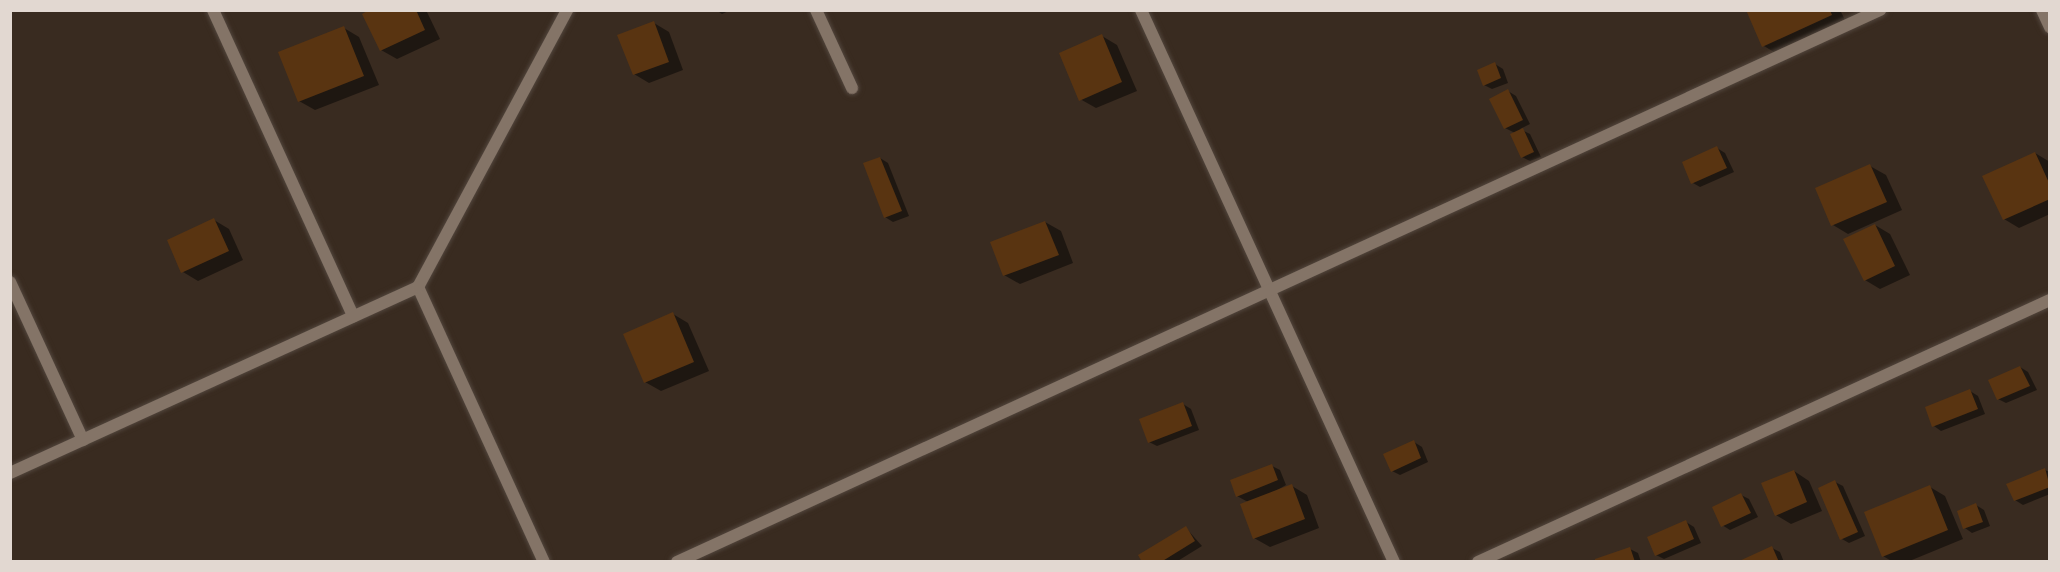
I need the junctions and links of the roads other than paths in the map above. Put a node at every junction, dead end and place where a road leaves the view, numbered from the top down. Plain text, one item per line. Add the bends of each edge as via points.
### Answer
1 (213, 10) edge
2 (567, 10) edge
3 (816, 10) edge
4 (1141, 10) edge
5 (1880, 10) edge
6 (2042, 10) edge
7 (2049, 27) edge
8 (852, 88) dead end
9 (10, 282) edge
10 (418, 287) junction
11 (1269, 290) junction
12 (2049, 300) edge
13 (353, 316) junction
14 (83, 440) junction
15 (10, 473) edge
16 (544, 561) edge
17 (677, 561) edge
18 (1394, 561) edge
19 (1478, 561) edge

1 - 13 street
2 - 10 street
3 - 8 street
4 - 11 street
5 - 11 street
6 - 7 street
9 - 14 street
10 - 13 street
10 - 16 street
11 - 17 street
11 - 18 street
12 - 19 street
13 - 14 street
14 - 15 street

